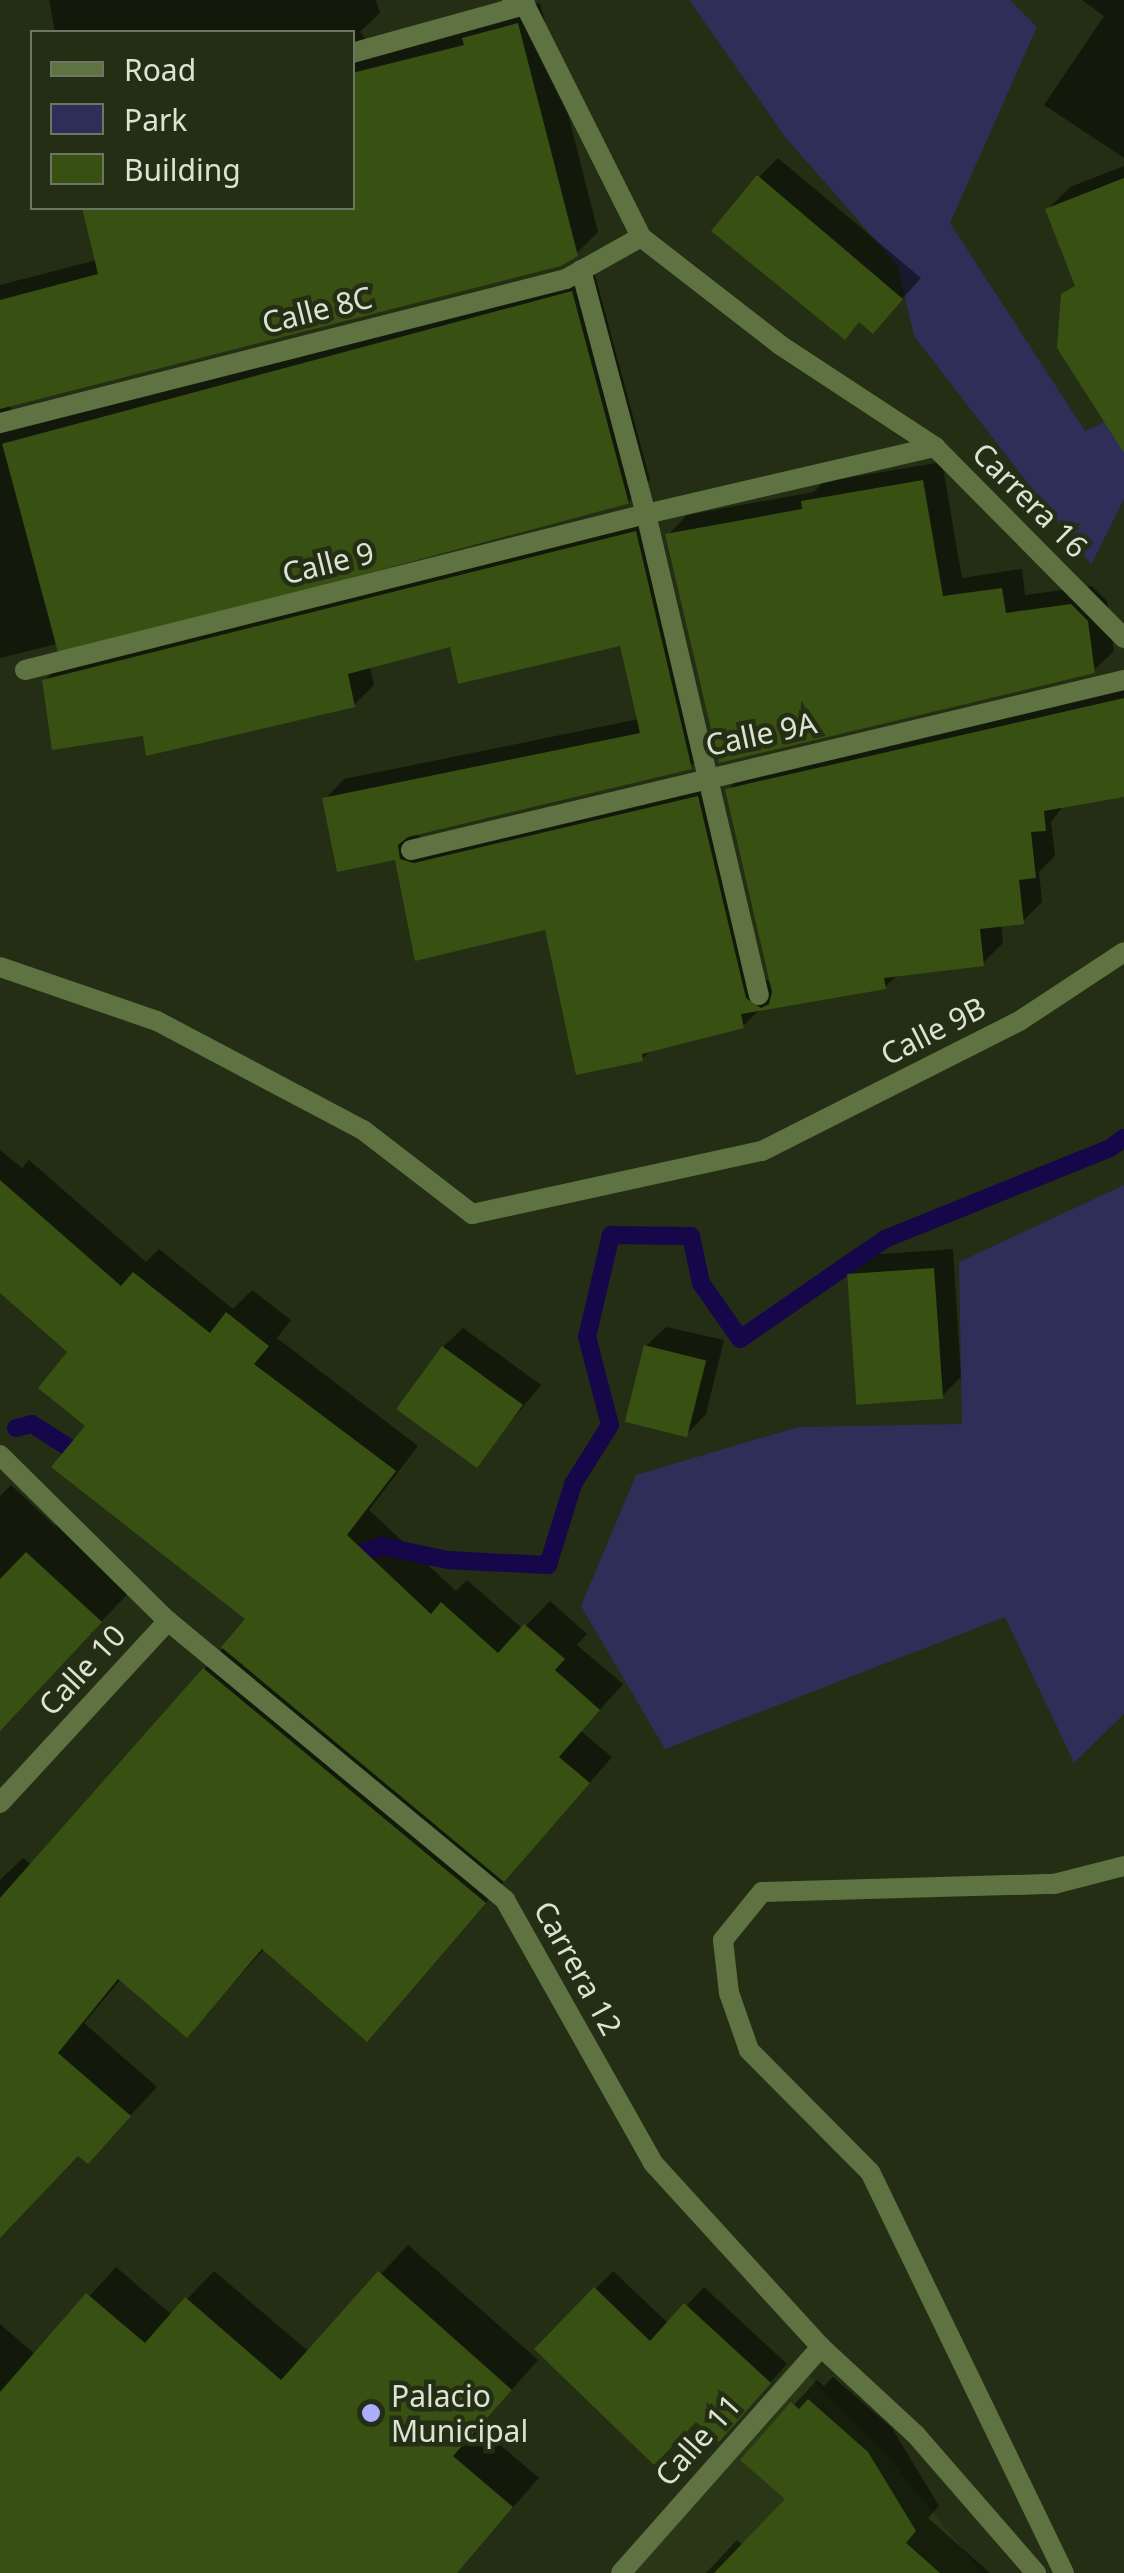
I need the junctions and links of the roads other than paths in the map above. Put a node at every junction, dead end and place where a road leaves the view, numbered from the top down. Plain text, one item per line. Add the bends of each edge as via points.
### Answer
1 (518, 2) edge
2 (355, 52) edge
3 (641, 237) junction
4 (581, 270) junction
5 (0, 423) edge
6 (936, 447) junction
7 (646, 514) junction
8 (1124, 638) edge
9 (25, 670) dead end
10 (1124, 680) edge
11 (706, 776) junction
12 (411, 850) dead end
13 (1124, 952) edge
14 (0, 967) edge
15 (759, 995) dead end
16 (0, 1454) edge
17 (168, 1621) junction
18 (0, 1803) edge
19 (1124, 1866) edge
20 (821, 2347) junction
21 (620, 2573) edge
22 (1036, 2573) edge
23 (1064, 2573) edge

1 - 2 street
1 - 3 street
3 - 4 street, Calle 8C
3 - 6 street, Carrera 16 via 780,345
4 - 5 street, Calle 8C
4 - 7 street
6 - 7 street, Calle 9
6 - 8 street, Carrera 16
7 - 9 street, Calle 9
7 - 11 street
10 - 11 street, Calle 9A
11 - 12 street, Calle 9A
11 - 15 street
13 - 14 street, Calle 9B via 1021,1020 762,1151 472,1214 363,1130 157,1021
16 - 17 street, Carrera 12
17 - 18 street, Calle 10
17 - 20 street, Carrera 12 via 506,1900 653,2163
19 - 23 street via 1054,1884 762,1892 723,1940 729,1992 749,2050 870,2172
20 - 21 street, Calle 11
20 - 22 street, Carrera 12 via 916,2434

